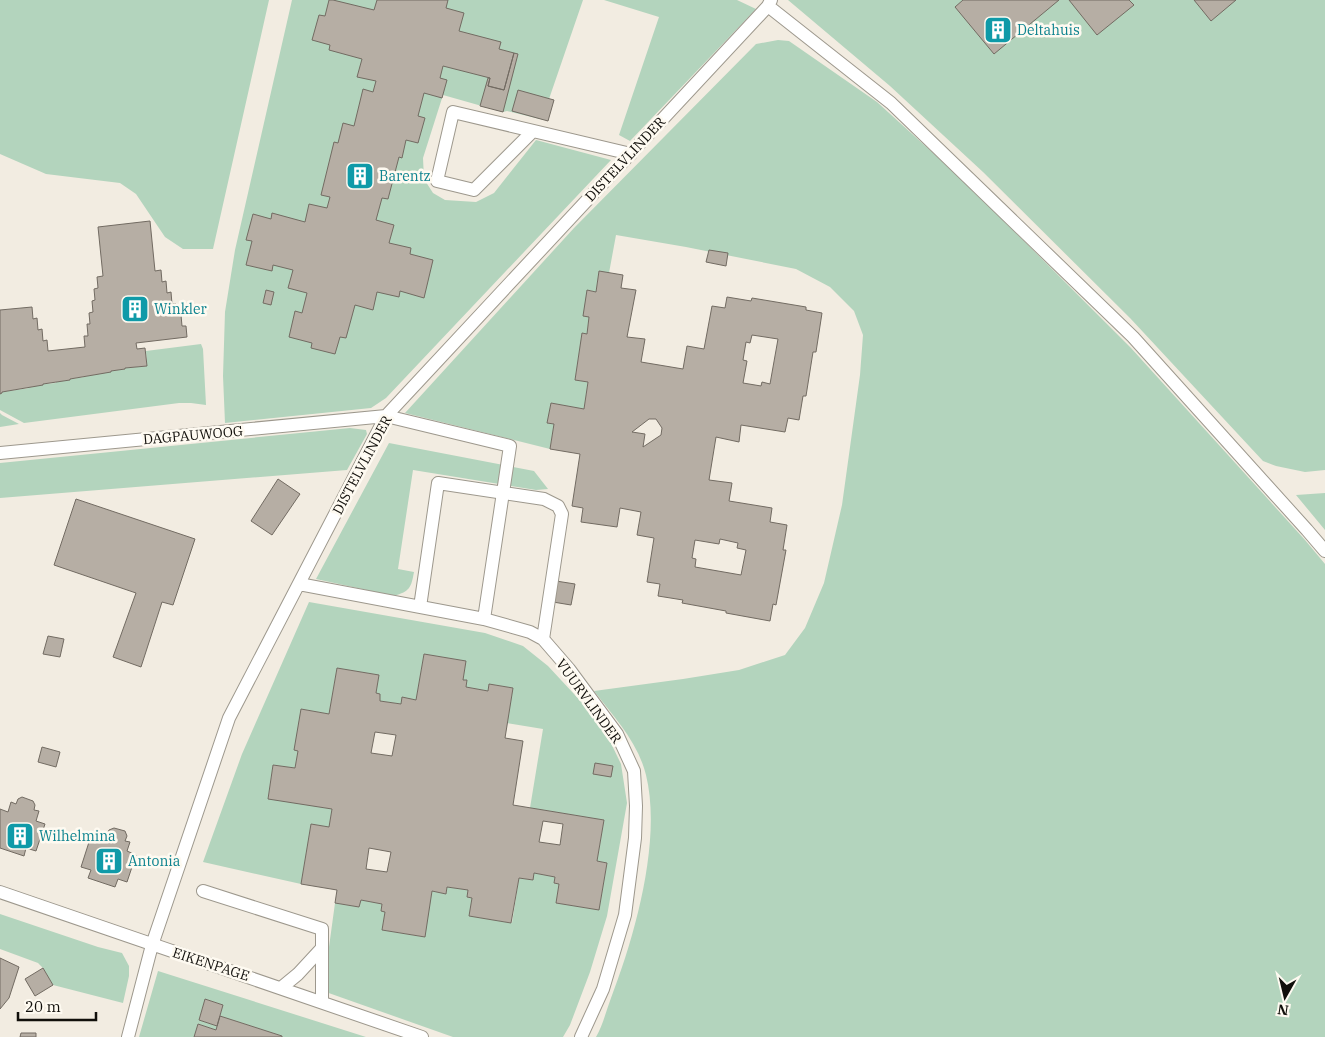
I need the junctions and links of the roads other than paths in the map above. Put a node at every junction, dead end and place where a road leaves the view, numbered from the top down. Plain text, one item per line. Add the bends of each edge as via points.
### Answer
1 (770, 3) edge
2 (533, 131) junction
3 (631, 154) junction
4 (386, 416) junction
5 (0, 453) edge
6 (503, 492) junction
7 (1325, 551) edge
8 (299, 584) junction
9 (420, 607) junction
10 (484, 619) junction
11 (543, 639) junction
12 (203, 891) dead end
13 (0, 892) edge
14 (152, 945) junction
15 (322, 948) junction
16 (281, 988) junction
17 (322, 1002) junction
18 (128, 1037) edge
19 (422, 1037) edge
20 (581, 1037) edge

1 - 3 lane, DISTELVLINDER
1 - 7 lane via 891,104 1133,337
2 - 2 lane via 454,112 437,181 474,190
2 - 3 lane
3 - 4 lane, DISTELVLINDER
4 - 5 lane, DAGPAUWOOG
4 - 6 lane, DAGPAUWOOG via 510,446
4 - 8 lane, DISTELVLINDER
6 - 9 lane via 438,483
6 - 10 lane
6 - 11 lane via 544,499 558,506 562,514
8 - 9 lane, VUURVLINDER
8 - 14 lane, DISTELVLINDER via 229,718
9 - 10 lane, VUURVLINDER
10 - 11 lane, VUURVLINDER
11 - 20 lane, VUURVLINDER via 617,734 634,771 636,838 625,915 603,988
12 - 15 lane via 322,929
13 - 14 lane, EIKENPAGE
14 - 16 lane, EIKENPAGE
14 - 18 lane, DISTELVLINDER
15 - 16 lane
15 - 17 lane
16 - 17 lane, EIKENPAGE
17 - 19 lane, EIKENPAGE

